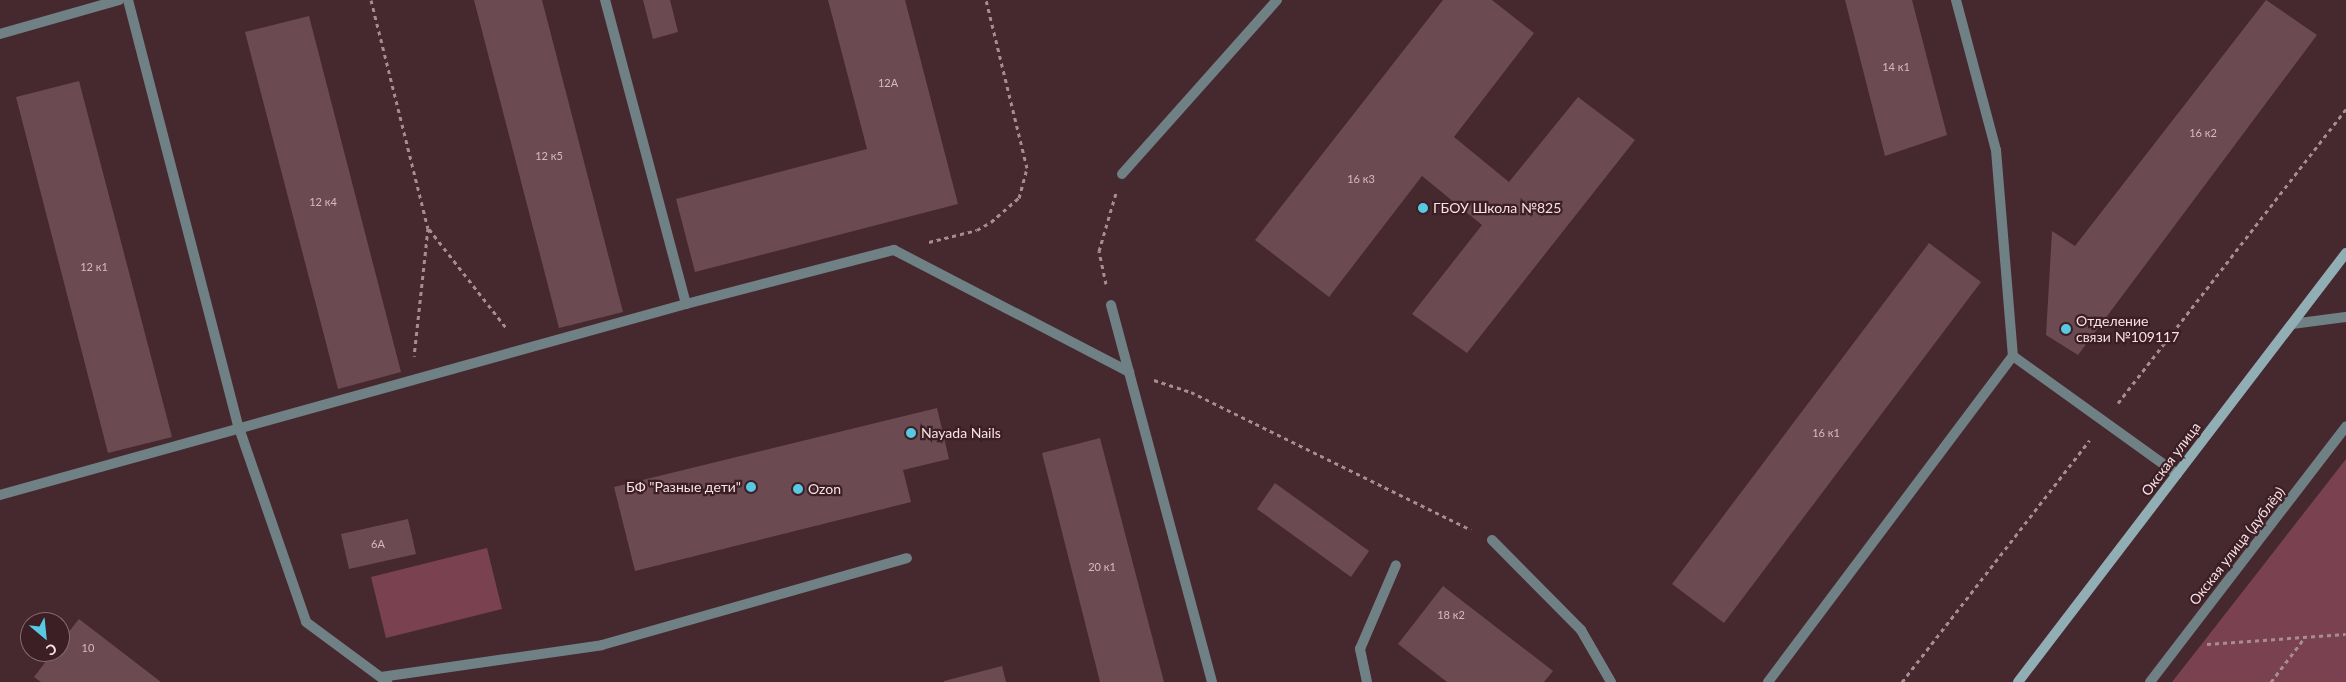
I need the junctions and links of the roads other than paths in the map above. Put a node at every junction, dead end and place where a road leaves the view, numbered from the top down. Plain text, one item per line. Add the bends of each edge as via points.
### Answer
1 (119, 0) edge
2 (128, 0) edge
3 (605, 0) edge
4 (1277, 0) edge
5 (1956, 0) edge
6 (0, 34) edge
7 (1122, 174) road end
8 (2346, 253) edge
9 (686, 304) junction
10 (1111, 305) road end
11 (2346, 317) edge
12 (2292, 324) junction
13 (2014, 356) junction
14 (1129, 372) junction
15 (2346, 427) edge
16 (239, 428) junction
17 (2177, 474) junction
18 (0, 496) edge
19 (1492, 540) road end
20 (907, 558) dead end
21 (1396, 565) dead end
22 (384, 680) edge
23 (1212, 682) edge
24 (1367, 682) edge
25 (1611, 682) edge
26 (1768, 682) edge
27 (2018, 682) edge
28 (2150, 682) edge

1 - 6 street
2 - 16 street
3 - 9 street
4 - 7 street
5 - 13 street via 1996,150
8 - 12 main road, Окская улица
9 - 14 street via 894,250
9 - 16 street
10 - 14 street
11 - 12 street
12 - 17 main road, Окская улица
13 - 17 street
13 - 26 street
14 - 23 street
15 - 28 street, Окская улица (дублёр)
16 - 18 street
16 - 22 street via 306,622
17 - 27 main road, Окская улица
19 - 25 street via 1581,630
20 - 22 street via 602,645
21 - 24 street via 1360,649

